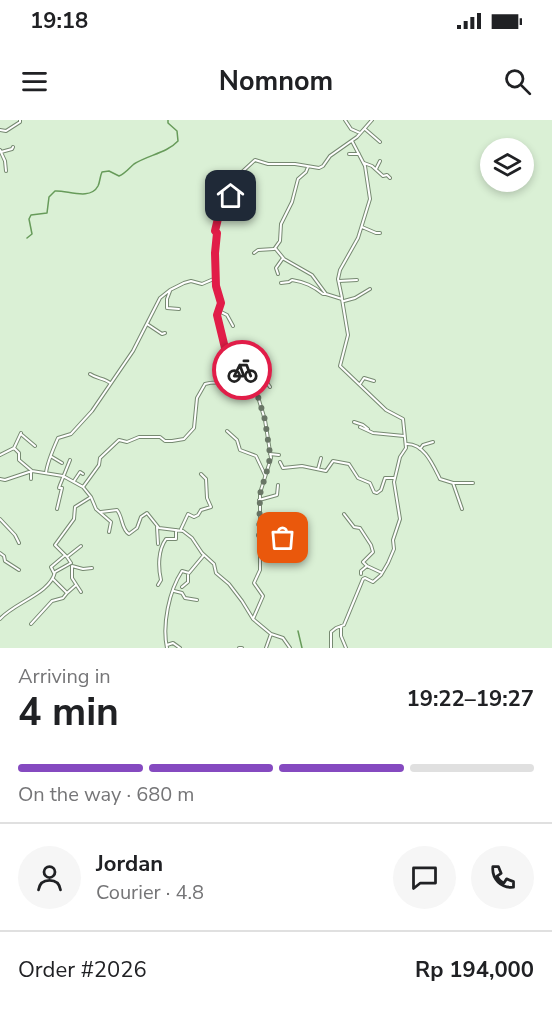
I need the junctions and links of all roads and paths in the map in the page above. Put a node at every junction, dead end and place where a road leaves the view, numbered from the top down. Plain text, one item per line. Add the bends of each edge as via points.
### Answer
1 (21, 120) edge
2 (345, 120) edge
3 (372, 120) edge
4 (365, 129) junction
5 (0, 130) edge
6 (361, 133) junction
7 (352, 141) junction
8 (380, 142) dead end
9 (13, 147) dead end
10 (1, 151) edge
11 (350, 154) dead end
12 (359, 154) junction
13 (380, 161) dead end
14 (364, 163) junction
15 (308, 167) junction
16 (376, 169) junction
17 (6, 171) dead end
18 (390, 178) dead end
19 (362, 226) junction
20 (380, 233) dead end
21 (275, 248) junction
22 (254, 253) dead end
23 (283, 258) junction
24 (278, 274) dead end
25 (216, 278) junction
26 (357, 280) dead end
27 (339, 281) junction
28 (281, 283) dead end
29 (370, 289) dead end
30 (170, 290) junction
31 (326, 294) junction
32 (343, 300) junction
33 (179, 309) dead end
34 (217, 310) junction
35 (146, 324) junction
36 (232, 326) dead end
37 (165, 333) dead end
38 (90, 374) dead end
39 (246, 375) junction
40 (374, 381) dead end
41 (110, 383) junction
42 (360, 384) junction
43 (271, 385) dead end
44 (354, 423) dead end
45 (360, 427) dead end
46 (368, 429) junction
47 (227, 431) dead end
48 (404, 436) junction
49 (433, 442) dead end
50 (406, 444) junction
51 (35, 446) dead end
52 (14, 448) junction
53 (420, 448) junction
54 (270, 454) junction
55 (0, 455) edge
56 (279, 455) dead end
57 (52, 458) junction
58 (321, 458) dead end
59 (70, 460) dead end
60 (280, 462) dead end
61 (62, 463) dead end
62 (318, 470) junction
63 (32, 471) junction
64 (46, 473) junction
65 (83, 474) dead end
66 (201, 474) dead end
67 (266, 475) junction
68 (63, 476) junction
69 (395, 478) junction
70 (0, 479) edge
71 (31, 479) dead end
72 (74, 481) junction
73 (453, 483) junction
74 (473, 483) dead end
75 (278, 485) dead end
76 (83, 487) junction
77 (91, 498) junction
78 (259, 500) junction
79 (462, 509) dead end
80 (57, 510) dead end
81 (101, 512) junction
82 (344, 514) dead end
83 (0, 519) edge
84 (157, 527) junction
85 (176, 530) junction
86 (181, 531) junction
87 (109, 532) dead end
88 (284, 539) dead end
89 (259, 542) junction
90 (19, 543) dead end
91 (158, 544) dead end
92 (81, 546) dead end
93 (259, 549) junction
94 (0, 553) edge
95 (204, 555) junction
96 (66, 556) junction
97 (298, 558) dead end
98 (72, 565) junction
99 (367, 567) junction
100 (92, 568) dead end
101 (19, 570) dead end
102 (54, 573) junction
103 (382, 573) junction
104 (188, 574) junction
105 (361, 574) dead end
106 (172, 576) dead end
107 (53, 579) junction
108 (178, 579) junction
109 (76, 585) junction
110 (158, 585) dead end
111 (182, 587) dead end
112 (174, 591) junction
113 (81, 592) dead end
114 (67, 593) junction
115 (197, 600) dead end
116 (0, 619) edge
117 (254, 619) junction
118 (31, 624) dead end
119 (341, 626) junction
120 (271, 634) junction
121 (167, 647) edge
122 (180, 648) edge
123 (266, 648) edge
124 (291, 648) edge
125 (331, 648) edge
126 (346, 648) edge

1 - 5 street via 6,131
2 - 6 street via 351,129
3 - 4 street
4 - 6 street
4 - 8 street
6 - 7 street
7 - 12 street
7 - 15 street via 330,156 323,166
9 - 10 street
10 - 17 street
11 - 12 street
12 - 14 street
13 - 16 street
14 - 16 street
14 - 19 street via 370,199
15 - 21 street via 297,181
15 - 25 street via 255,160 242,172 237,191 223,204 216,221
16 - 18 street
19 - 20 street
19 - 27 street via 354,249 340,270
21 - 22 street
21 - 23 street
23 - 24 street via 276,268
23 - 31 street via 312,275
25 - 30 street via 202,284 184,282
25 - 34 street via 221,303
26 - 27 street
27 - 32 street
28 - 31 street via 302,281
29 - 32 street via 356,298
30 - 33 street via 167,308
30 - 35 street via 158,301
31 - 32 street
32 - 42 street via 348,335 340,366
34 - 36 street via 227,315
34 - 39 street via 225,348
35 - 37 street
35 - 41 street
38 - 41 street
39 - 43 street via 261,374
39 - 54 street via 254,385 263,413
39 - 76 street via 233,384 206,384 197,398 194,428 185,438 120,440 100,458
40 - 42 street via 364,378
41 - 57 street via 82,423 71,434 58,438
42 - 48 street via 386,410 403,419
44 - 46 street
45 - 46 street
46 - 48 street
47 - 67 street via 237,440 239,449 256,456
48 - 50 street
49 - 53 street
50 - 53 street
50 - 69 street
51 - 52 street via 21,434
52 - 55 street
52 - 63 street
53 - 73 street via 440,479
54 - 56 street
54 - 67 street
57 - 61 street
57 - 64 street
58 - 62 street
59 - 68 street
60 - 62 street via 283,468 302,466
62 - 69 street via 328,471 333,461 350,464 358,478 370,483 377,493 385,478
63 - 64 street
63 - 70 street
63 - 71 street
64 - 68 street
65 - 72 street via 79,473
66 - 86 street via 206,479 211,507 201,510 198,516 188,514
67 - 78 street
68 - 72 street
68 - 80 street
69 - 103 street via 400,519 394,549
72 - 76 street
73 - 74 street
73 - 79 street
75 - 78 street via 277,495
76 - 77 street
77 - 81 street
77 - 96 street via 75,507 74,519 55,546
78 - 89 street
81 - 84 street via 117,510 127,533 135,530 146,514
81 - 87 street via 111,522
82 - 99 street via 354,527 360,528 372,547 373,552 363,562
83 - 90 street
84 - 85 street
84 - 91 street
85 - 86 street
85 - 110 street via 176,539 163,542
86 - 95 street via 192,538
88 - 89 street via 276,542 268,537
89 - 93 street
92 - 96 street
93 - 97 street via 269,550 283,560
93 - 117 street via 260,570 254,583 263,596
94 - 101 street
95 - 104 street
95 - 117 street
96 - 98 street
96 - 102 street via 51,567
98 - 100 street
98 - 102 street
98 - 109 street
99 - 103 street
99 - 105 street
102 - 107 street
103 - 119 street via 374,582 363,579 349,616
104 - 108 street via 182,571
104 - 111 street via 188,582
106 - 108 street
107 - 114 street
107 - 116 street
108 - 112 street
109 - 113 street
109 - 114 street
112 - 115 street
112 - 121 street via 165,629
114 - 118 street via 52,601
117 - 120 street
119 - 125 street via 331,633
119 - 126 street
120 - 123 street
120 - 124 street via 283,638
121 - 122 street via 173,643

